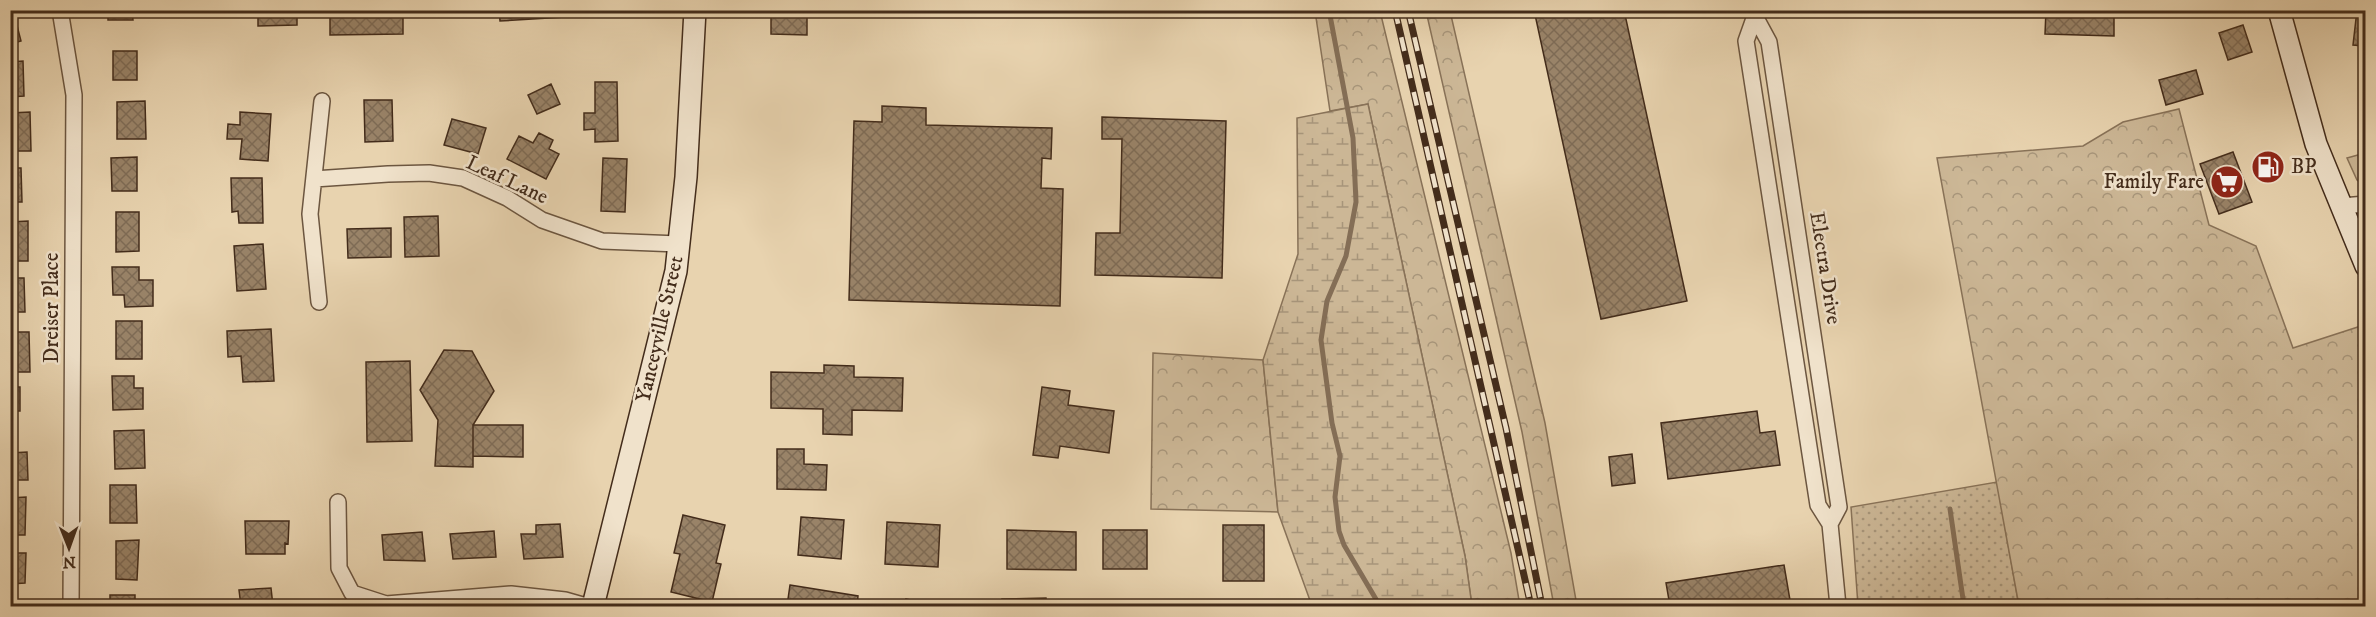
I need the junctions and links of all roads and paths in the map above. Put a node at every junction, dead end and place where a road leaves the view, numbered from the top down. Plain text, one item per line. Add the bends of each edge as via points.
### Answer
1 (60, 10) edge
2 (694, 10) edge
3 (2279, 10) edge
4 (1757, 14) edge
5 (322, 101) dead end
6 (314, 179) junction
7 (2366, 204) edge
8 (2342, 206) junction
9 (679, 244) junction
10 (2366, 266) edge
11 (319, 302) dead end
12 (338, 502) dead end
13 (1830, 524) junction
14 (71, 606) edge
15 (586, 606) edge
16 (593, 606) edge
17 (1838, 606) edge

1 - 14 street, Dreiser Place via 74,95
2 - 9 main road, Yanceyville Street
3 - 8 main road via 2316,144
4 - 13 street, Electra Drive via 1769,42 1839,507
4 - 13 street, Electra Drive via 1746,41 1754,98 1818,505
5 - 6 street
6 - 9 street, Leaf Lane via 398,173 463,178 542,220 602,241
6 - 11 street via 310,214
7 - 8 street
8 - 10 main road
9 - 16 main road, Yanceyville Street via 676,271
12 - 15 street via 339,568 352,593 386,604 511,594
13 - 17 street, Electra Drive

